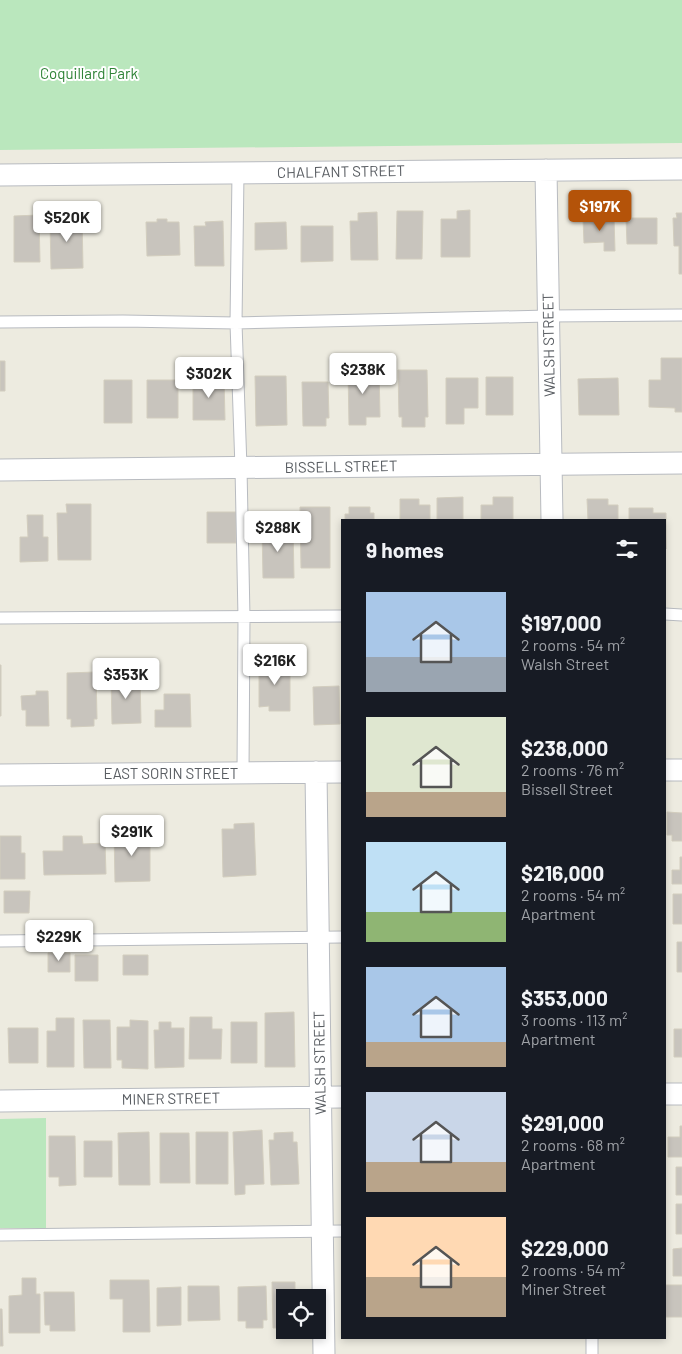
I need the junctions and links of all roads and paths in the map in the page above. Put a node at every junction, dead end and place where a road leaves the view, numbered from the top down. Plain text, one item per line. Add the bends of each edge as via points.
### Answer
1 (682, 169) edge
2 (546, 170) junction
3 (238, 173) junction
4 (0, 175) edge
5 (682, 315) edge
6 (548, 316) junction
7 (0, 322) edge
8 (236, 323) junction
9 (682, 463) edge
10 (551, 464) junction
11 (242, 468) junction
12 (0, 470) edge
13 (552, 519) edge
14 (666, 614) edge
15 (682, 615) edge
16 (341, 616) edge
17 (244, 617) junction
18 (0, 618) edge
19 (666, 770) edge
20 (682, 770) edge
21 (316, 772) junction
22 (341, 772) edge
23 (244, 773) junction
24 (0, 775) edge
25 (318, 937) junction
26 (341, 937) edge
27 (0, 941) edge
28 (666, 1094) edge
29 (682, 1094) edge
30 (320, 1097) junction
31 (341, 1097) edge
32 (0, 1101) edge
33 (332, 1232) edge
34 (0, 1234) edge
35 (592, 1339) edge
36 (324, 1354) edge
37 (592, 1354) edge

1 - 2 street, CHALFANT STREET
2 - 3 street, CHALFANT STREET
2 - 6 street, WALSH STREET
3 - 4 street, CHALFANT STREET
3 - 8 lane
5 - 6 lane
6 - 8 lane
6 - 10 street, WALSH STREET
7 - 8 lane
8 - 11 lane
9 - 10 street, BISSELL STREET
10 - 11 street, BISSELL STREET
10 - 13 street, WALSH STREET
11 - 12 street, BISSELL STREET
11 - 17 lane
14 - 15 lane
16 - 17 lane
17 - 18 lane
17 - 23 lane
19 - 20 street
21 - 22 street, EAST SORIN STREET
21 - 23 street, EAST SORIN STREET
21 - 25 street, WALSH STREET
23 - 24 street, EAST SORIN STREET
25 - 26 lane
25 - 27 lane
25 - 30 street, WALSH STREET
28 - 29 street
30 - 31 street, MINER STREET
30 - 32 street, MINER STREET
30 - 33 street, WALSH STREET
33 - 34 lane
33 - 36 street, WALSH STREET
35 - 37 lane

